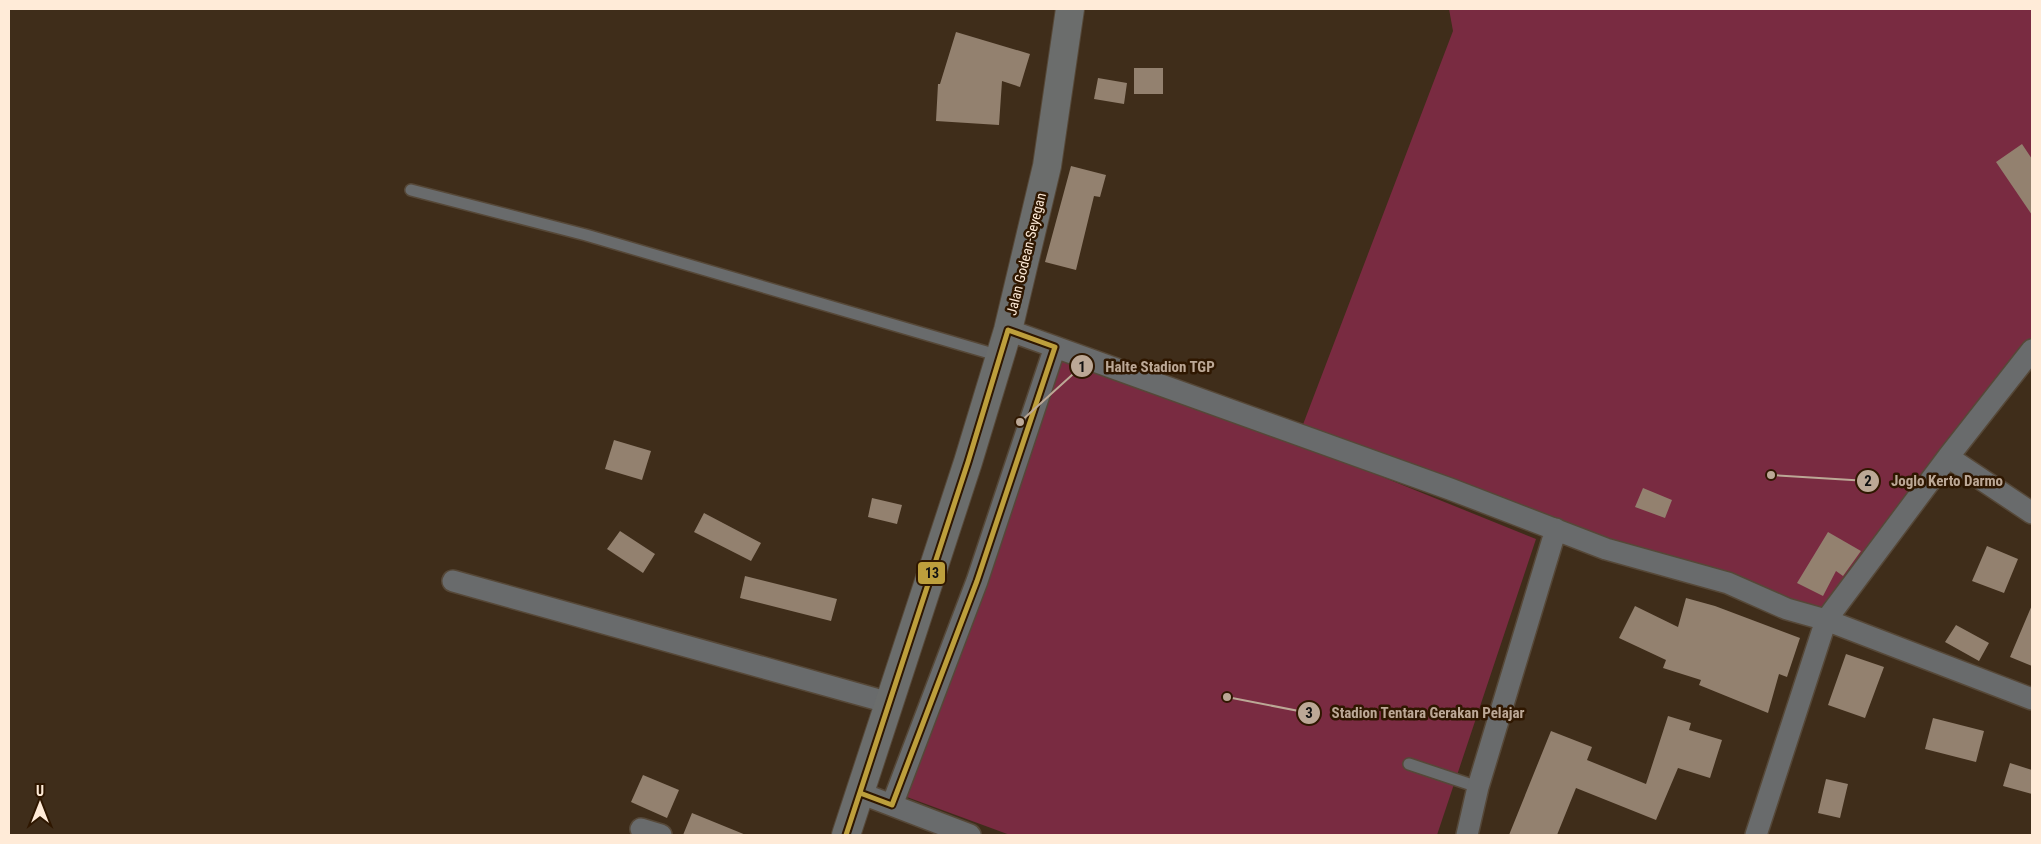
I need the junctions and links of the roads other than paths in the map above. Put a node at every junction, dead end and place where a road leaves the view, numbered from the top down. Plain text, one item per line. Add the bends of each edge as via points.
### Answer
1 (1070, 9) edge
2 (411, 190) dead end
3 (1008, 330) junction
4 (1055, 347) junction
5 (2032, 350) edge
6 (1000, 356) junction
7 (1948, 457) junction
8 (2032, 512) edge
9 (1556, 530) junction
10 (453, 581) dead end
11 (1826, 620) junction
12 (2032, 699) edge
13 (890, 703) junction
14 (1409, 764) dead end
15 (1478, 787) junction
16 (860, 793) junction
17 (892, 805) junction
18 (846, 835) edge
19 (970, 835) edge
20 (1467, 835) edge
21 (1756, 835) edge

1 - 3 main road, Jalan Godean-Seyegan via 1047,166
2 - 6 lane via 586,234
3 - 4 street
3 - 6 main road, Jalan Godean-Seyegan
4 - 9 street
4 - 17 street via 977,581
5 - 7 street
6 - 13 main road, Jalan Godean-Seyegan
7 - 8 street
7 - 11 street
9 - 11 street via 1606,549 1728,583 1787,609
9 - 15 street
10 - 13 street
11 - 12 street
11 - 21 street
13 - 16 main road, Jalan Godean-Seyegan
14 - 15 lane
15 - 20 street
16 - 17 street
16 - 18 main road, Jalan Godean-Seyegan
17 - 19 street

